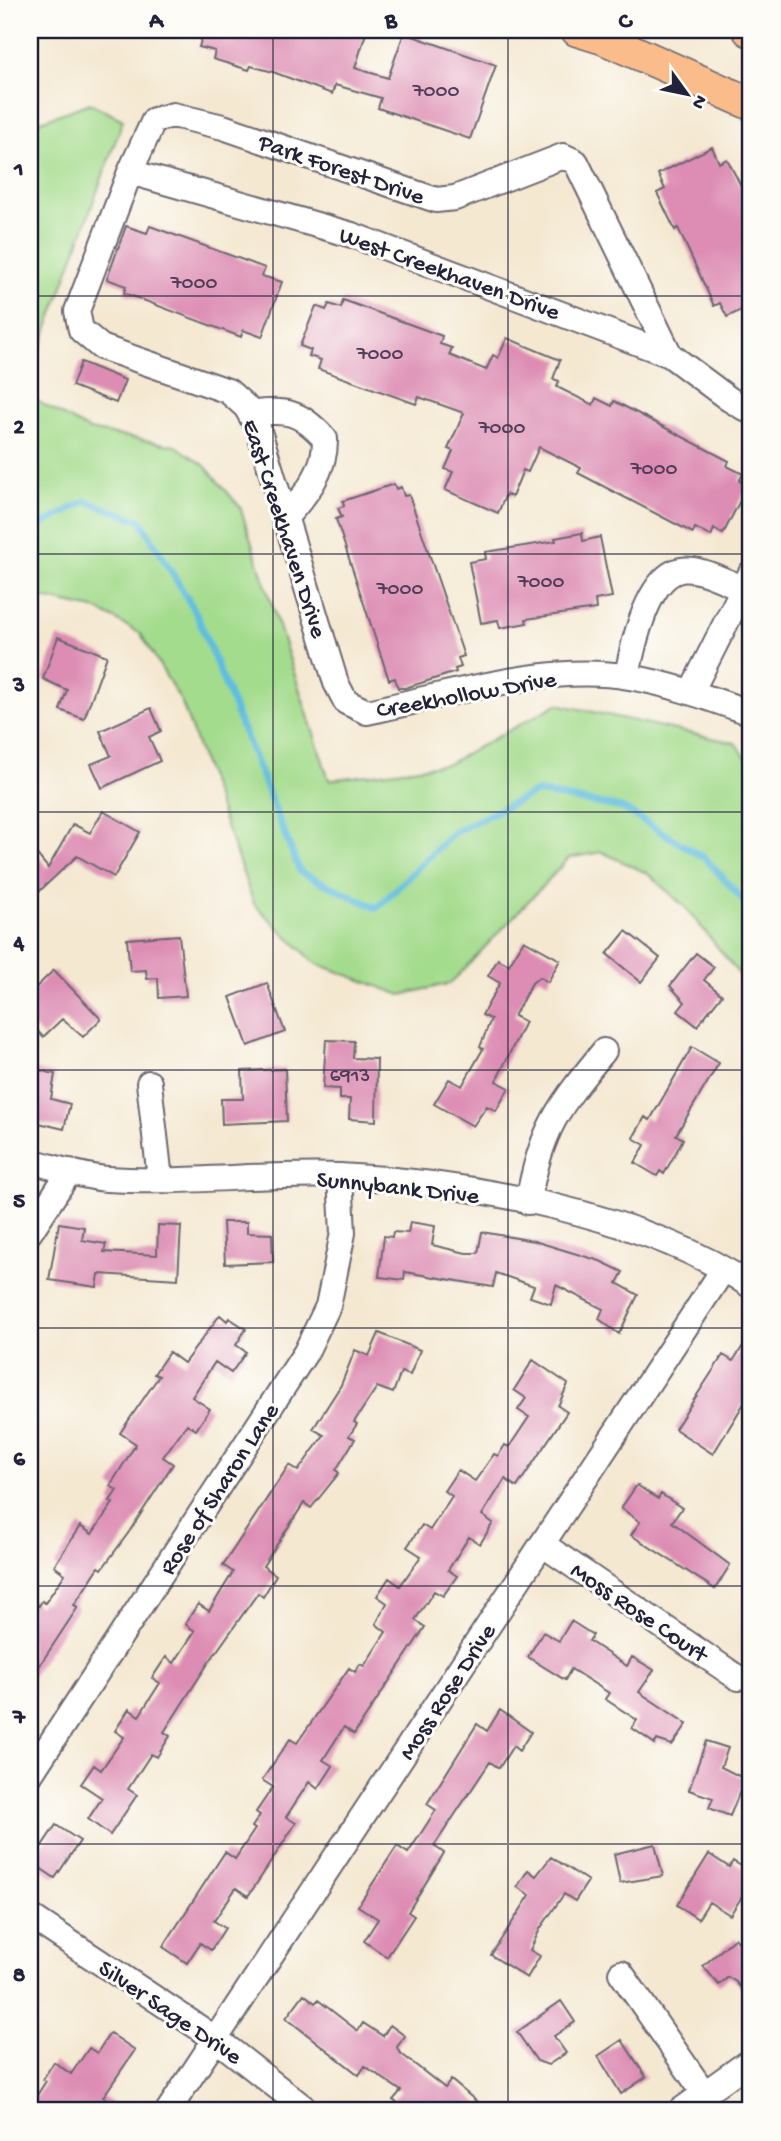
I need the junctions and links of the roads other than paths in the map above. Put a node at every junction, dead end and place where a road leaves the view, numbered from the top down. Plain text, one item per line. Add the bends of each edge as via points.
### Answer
1 (578, 30) edge
2 (751, 104) edge
3 (130, 172) junction
4 (670, 355) junction
5 (751, 412) edge
6 (250, 414) junction
7 (284, 519) junction
8 (747, 581) edge
9 (627, 676) junction
10 (691, 692) junction
11 (346, 702) joint
12 (751, 713) edge
13 (604, 1051) dead end
14 (149, 1083) dead end
15 (30, 1161) edge
16 (69, 1171) junction
17 (341, 1177) junction
18 (160, 1180) junction
19 (528, 1202) junction
20 (30, 1232) edge
21 (723, 1270) junction
22 (751, 1286) edge
23 (542, 1544) junction
24 (738, 1678) dead end
25 (30, 1775) edge
26 (30, 1916) edge
27 (621, 1973) dead end
28 (216, 2039) junction
29 (751, 2060) edge
30 (704, 2093) junction
31 (168, 2111) edge
32 (308, 2111) edge
33 (680, 2111) edge

1 - 2 main road
3 - 4 street, West Creekhaven Drive via 352,235
3 - 4 street, Park Forest Drive via 154,120 173,115 223,127 436,200 455,198 563,156 576,162
3 - 6 street, East Creekhaven Drive via 77,311 81,330 101,346 228,391
4 - 5 street, West Creekhaven Drive
6 - 7 street, East Creekhaven Drive
6 - 7 street via 293,413 325,439 326,458 301,501
7 - 11 street, East Creekhaven Drive
8 - 9 street via 679,570 650,600 634,637
8 - 10 street
9 - 10 street, Creekhollow Drive
9 - 11 street, Creekhollow Drive via 559,674 367,712
10 - 12 street, Creekhollow Drive
13 - 19 street via 560,1105 537,1155
14 - 18 street
15 - 16 street, Sunnybank Drive
16 - 18 street, Sunnybank Drive via 105,1179
16 - 20 street
17 - 18 street, Sunnybank Drive
17 - 19 street, Sunnybank Drive
17 - 25 street, Rose of Sharon Lane via 343,1233 328,1306 306,1352
19 - 21 street, Sunnybank Drive via 603,1219
21 - 22 street, Sunnybank Drive
21 - 23 street, Moss Rose Drive
23 - 24 street, Moss Rose Court
23 - 28 street, Moss Rose Drive
26 - 28 street, Silver Sage Drive
27 - 30 street
28 - 31 street, Moss Rose Drive
28 - 32 street, Silver Sage Drive
29 - 30 street
30 - 33 street

